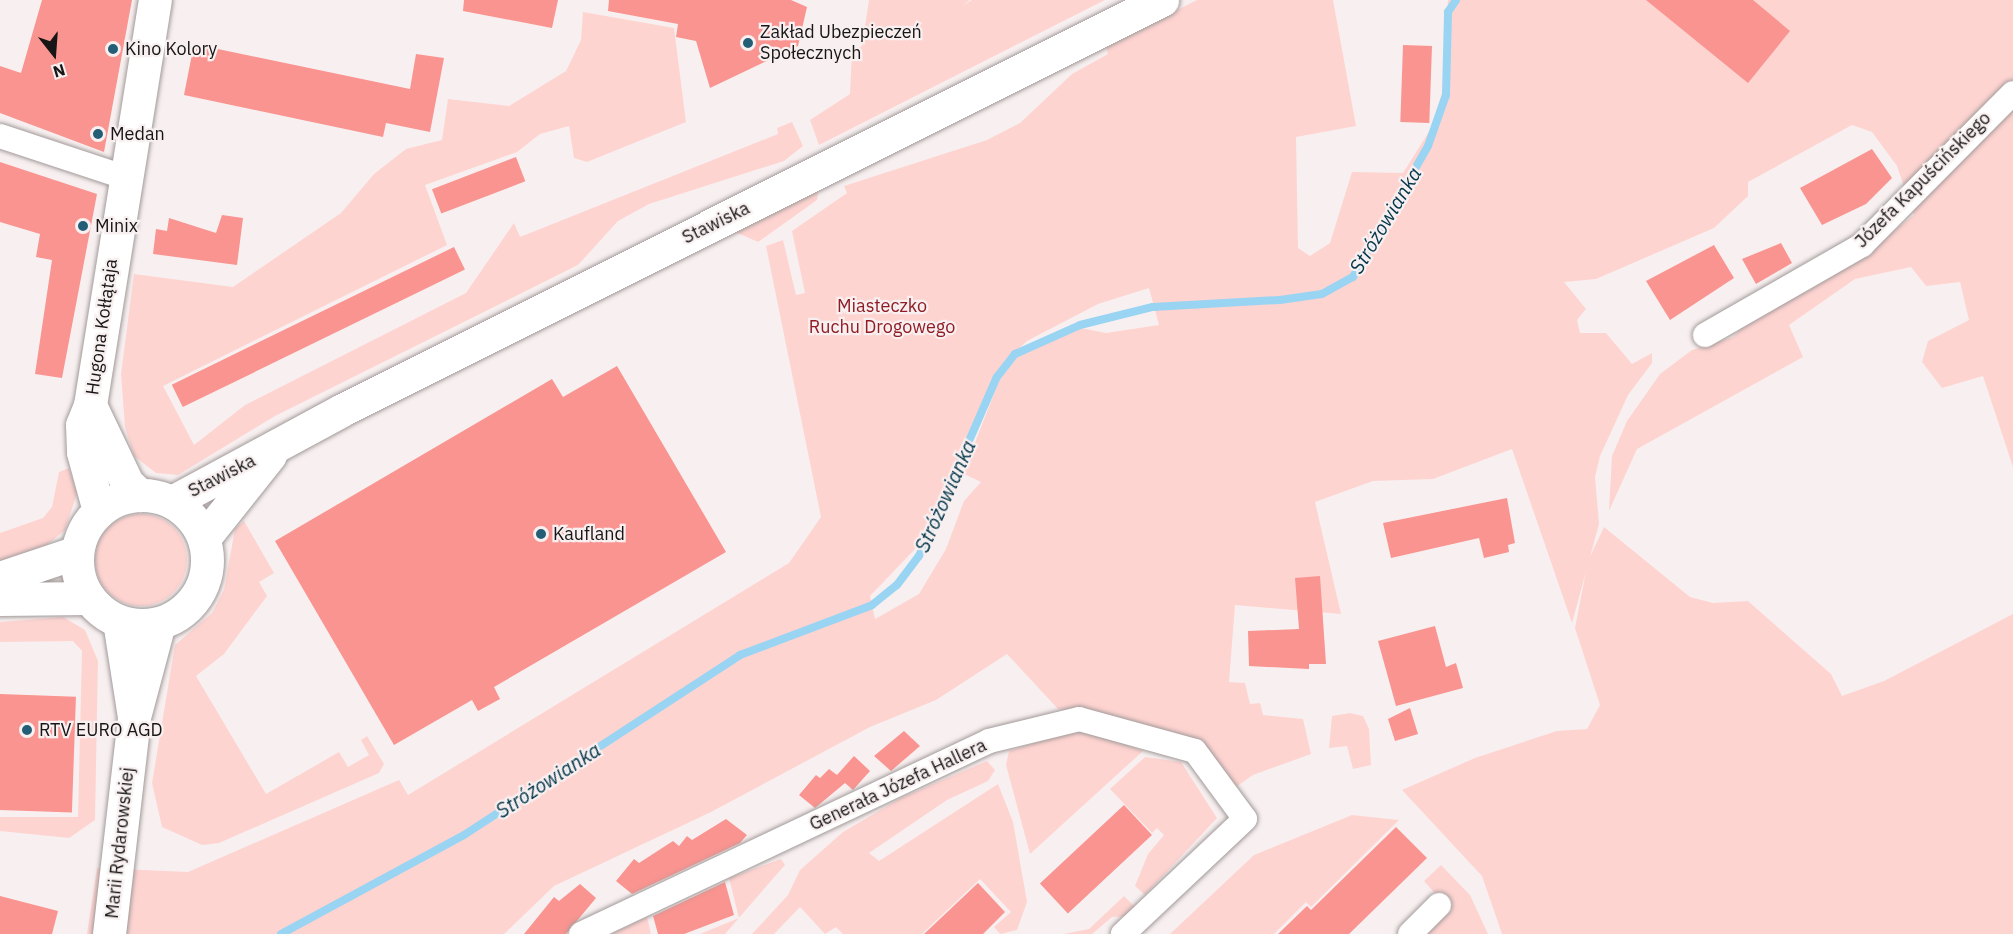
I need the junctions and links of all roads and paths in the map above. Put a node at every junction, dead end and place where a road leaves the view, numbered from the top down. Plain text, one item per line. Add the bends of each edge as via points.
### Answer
1 (155, 0) edge
2 (1162, 0) edge
3 (2013, 93) edge
4 (0, 136) edge
5 (123, 177) junction
6 (1705, 335) dead end
7 (90, 405) junction
8 (272, 451) junction
9 (140, 495) junction
10 (172, 502) junction
11 (99, 511) junction
12 (204, 538) junction
13 (77, 552) junction
14 (0, 578) edge
15 (89, 598) junction
16 (0, 599) edge
17 (119, 621) junction
18 (159, 623) junction
19 (134, 717) junction
20 (1439, 905) dead end
21 (110, 934) edge
22 (581, 934) edge
23 (1123, 934) edge
24 (1410, 934) edge

1 - 5 main road, Hugona Kołłątaja
2 - 8 main road, Stawiska via 342,410
3 - 6 street, Józefa Kapuścińskiego via 1862,245
4 - 5 street
5 - 7 main road, Hugona Kołłątaja
7 - 9 main road, Hugona Kołłątaja via 127,483
7 - 11 main road, Hugona Kołłątaja via 82,425 83,452
8 - 10 main road, Stawiska
8 - 12 main road, Stawiska
9 - 10 main road
9 - 11 main road
10 - 12 main road via 192,517
11 - 13 main road via 84,530
12 - 18 main road via 207,567 198,595
13 - 14 main road
13 - 15 main road via 80,579
15 - 16 main road
15 - 17 main road
17 - 18 main road
17 - 19 main road, Marii Rydarowskiej
18 - 19 main road, Marii Rydarowskiej
19 - 21 main road, Marii Rydarowskiej
20 - 24 street
22 - 23 street, Generała Józefa Hallera via 989,741 1079,719 1195,751 1245,819

